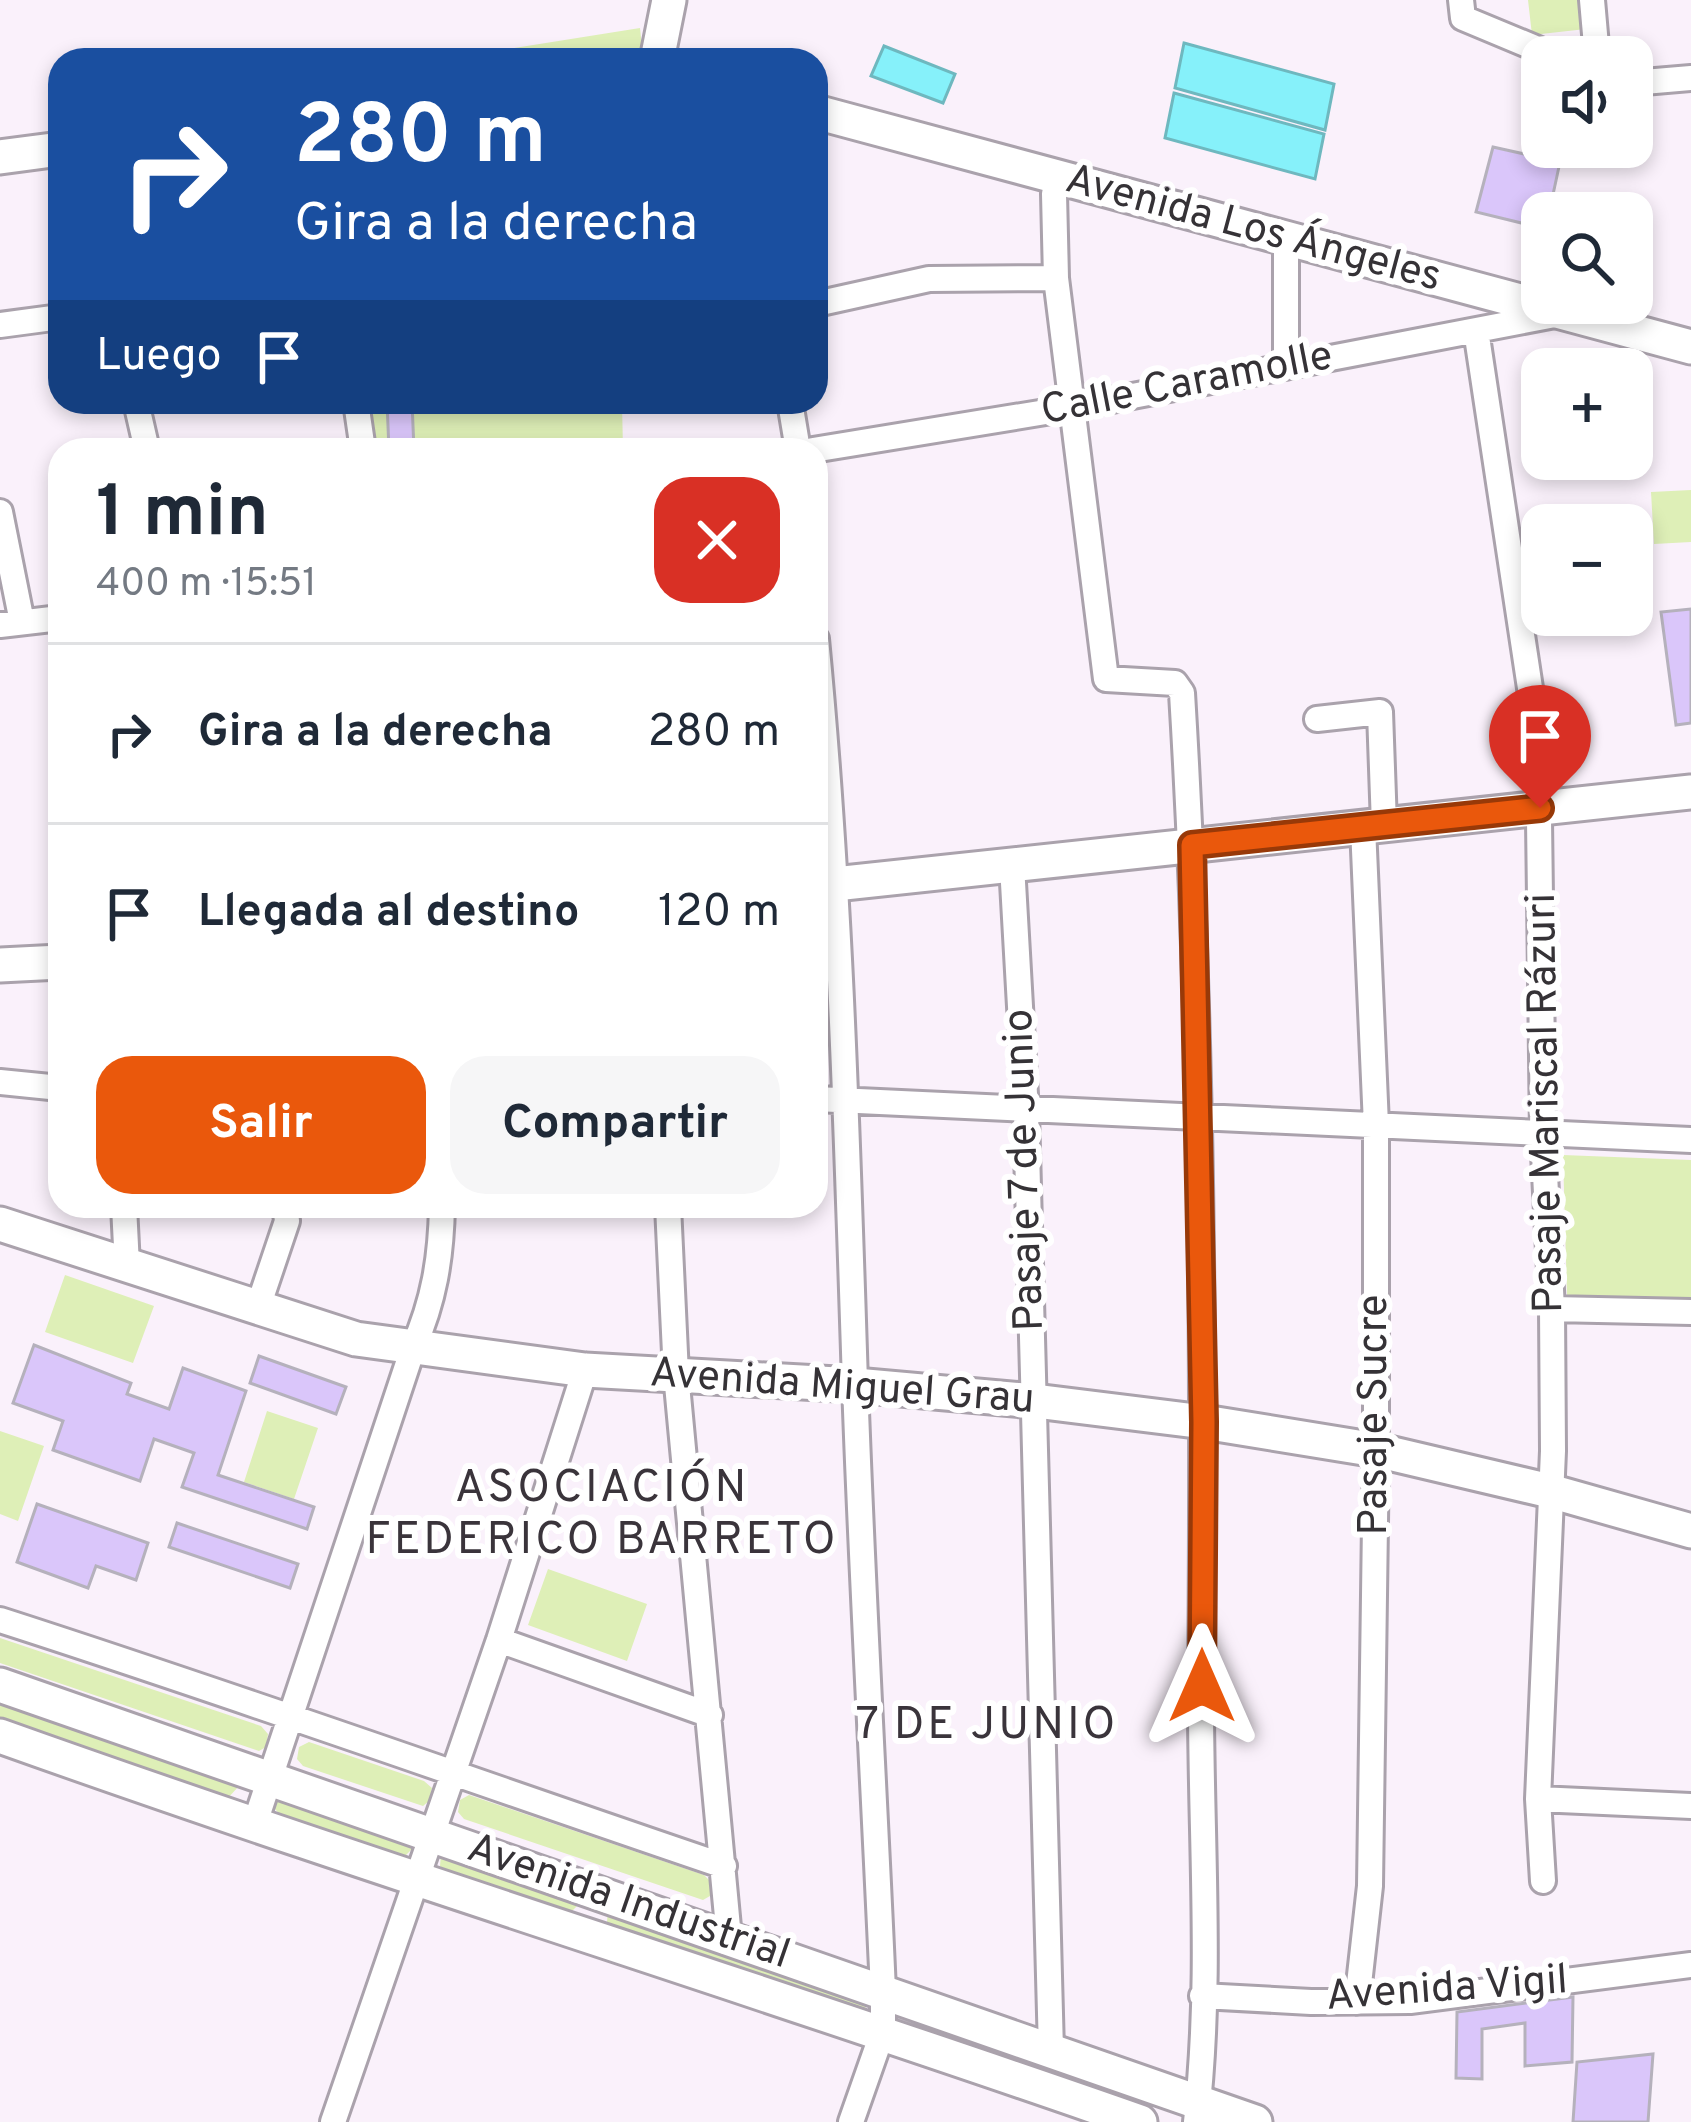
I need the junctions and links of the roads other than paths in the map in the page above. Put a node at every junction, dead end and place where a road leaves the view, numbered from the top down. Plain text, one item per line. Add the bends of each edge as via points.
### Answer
1 (669, 0) edge
2 (1461, 0) edge
3 (1592, 0) edge
4 (1595, 36) edge
5 (1521, 42) edge
6 (659, 48) edge
7 (1691, 78) edge
8 (1653, 81) edge
9 (828, 115) edge
10 (48, 151) edge
11 (0, 157) edge
12 (1058, 176) junction
13 (1286, 239) junction
14 (1056, 278) junction
15 (828, 301) edge
16 (1521, 303) edge
17 (48, 319) edge
18 (1521, 321) edge
19 (1600, 324) edge
20 (0, 325) edge
21 (1476, 330) junction
22 (1691, 347) edge
23 (1286, 367) junction
24 (1070, 408) junction
25 (828, 448) edge
26 (0, 512) edge
27 (48, 618) edge
28 (11, 623) edge
29 (1317, 719) dead end
30 (1691, 792) edge
31 (1540, 808) junction
32 (1374, 826) junction
33 (1192, 845) junction
34 (1012, 865) junction
35 (828, 885) edge
36 (828, 905) edge
37 (48, 963) edge
38 (0, 965) edge
39 (0, 1082) edge
40 (48, 1087) edge
41 (828, 1100) edge
42 (848, 1102) junction
43 (1026, 1112) junction
44 (1200, 1118) junction
45 (1376, 1125) junction
46 (1543, 1135) junction
47 (1691, 1140) edge
48 (125, 1218) edge
49 (286, 1218) edge
50 (442, 1218) edge
51 (669, 1218) edge
52 (0, 1224) edge
53 (127, 1266) junction
54 (259, 1307) junction
55 (1552, 1309) junction
56 (1691, 1312) edge
57 (412, 1348) junction
58 (585, 1370) junction
59 (676, 1374) junction
60 (855, 1385) junction
61 (1035, 1401) junction
62 (1204, 1422) junction
63 (1376, 1450) junction
64 (1550, 1491) junction
65 (1691, 1531) edge
66 (0, 1620) edge
67 (499, 1640) junction
68 (0, 1685) edge
69 (288, 1713) junction
70 (710, 1715) junction
71 (0, 1736) edge
72 (453, 1774) junction
73 (268, 1777) junction
74 (1538, 1799) junction
75 (1691, 1806) edge
76 (255, 1823) junction
77 (432, 1834) junction
78 (724, 1866) junction
79 (415, 1879) junction
80 (1544, 1881) dead end
81 (729, 1938) junction
82 (1691, 1965) edge
83 (883, 1991) junction
84 (1202, 1996) junction
85 (1358, 2002) junction
86 (884, 2031) junction
87 (1051, 2051) junction
88 (1121, 2076) junction
89 (1197, 2113) edge
90 (1125, 2117) edge
91 (333, 2122) edge
92 (851, 2122) edge
93 (1255, 2122) edge

1 - 6 street
2 - 5 street via 1463,18
3 - 4 street
7 - 8 street
9 - 12 street, Avenida Los Ángeles
10 - 11 street
12 - 13 street, Avenida Los Ángeles
12 - 14 street
13 - 16 street, Avenida Los Ángeles
13 - 23 street
14 - 15 street via 929,279
14 - 24 street
17 - 20 street
18 - 21 street, Calle Caramolle
19 - 22 street, Avenida Los Ángeles
21 - 23 street, Calle Caramolle
21 - 31 street, Pasaje Mariscal Rázuri via 1538,741
23 - 24 street, Calle Caramolle
24 - 25 street, Calle Caramolle
24 - 33 street via 1105,674 1112,682 1175,682 1182,693
26 - 28 street
27 - 28 street
29 - 32 street, Pasaje Sucre via 1380,712
30 - 31 street
31 - 32 street
31 - 46 street, Pasaje Mariscal Rázuri
32 - 33 street
32 - 45 street, Pasaje Sucre
33 - 34 street
33 - 44 street
34 - 35 street
34 - 43 street, Pasaje 7 de Junio
36 - 42 street
37 - 38 street
39 - 40 street
41 - 42 street
42 - 43 street
42 - 60 street
43 - 44 street
43 - 61 street, Pasaje 7 de Junio
44 - 45 street
44 - 62 street
45 - 46 street
45 - 63 street, Pasaje Sucre
46 - 47 street
46 - 55 street, Pasaje Mariscal Rázuri
48 - 53 street
49 - 54 street
50 - 57 street via 429,1312
51 - 59 street
52 - 53 street, Avenida Miguel Grau
53 - 54 street, Avenida Miguel Grau
54 - 57 street, Avenida Miguel Grau
55 - 56 street
55 - 64 street, Pasaje Mariscal Rázuri
57 - 58 street, Avenida Miguel Grau
57 - 69 street
58 - 59 street, Avenida Miguel Grau
58 - 67 street
59 - 60 street, Avenida Miguel Grau
59 - 70 street
60 - 61 street, Avenida Miguel Grau
60 - 83 street
61 - 62 street, Avenida Miguel Grau
61 - 87 street, Pasaje 7 de Junio
62 - 63 street, Avenida Miguel Grau
62 - 84 street
63 - 64 street, Avenida Miguel Grau
63 - 85 street, Pasaje Sucre via 1370,1886
64 - 65 street, Avenida Miguel Grau
64 - 74 street, Pasaje Mariscal Rázuri
66 - 69 street
67 - 70 street
67 - 72 street
68 - 73 street, Avenida Industrial
69 - 72 street
69 - 73 street
70 - 78 street
71 - 76 street, Avenida Industrial
72 - 77 street
72 - 78 street
73 - 76 street
73 - 77 street, Avenida Industrial
74 - 75 street
74 - 80 street, Pasaje Mariscal Rázuri
76 - 79 street, Avenida Industrial
77 - 79 street
77 - 81 street, Avenida Industrial
78 - 81 street
79 - 86 street, Avenida Industrial
79 - 91 street
81 - 83 street, Avenida Industrial
82 - 85 street, Avenida Vigil
83 - 86 street
83 - 87 street, Avenida Industrial
84 - 85 street, Avenida Vigil
84 - 89 street
86 - 90 street, Avenida Industrial
86 - 92 street
87 - 88 street, Avenida Industrial
88 - 89 street, Avenida Industrial
88 - 90 street
89 - 93 street, Avenida Industrial

